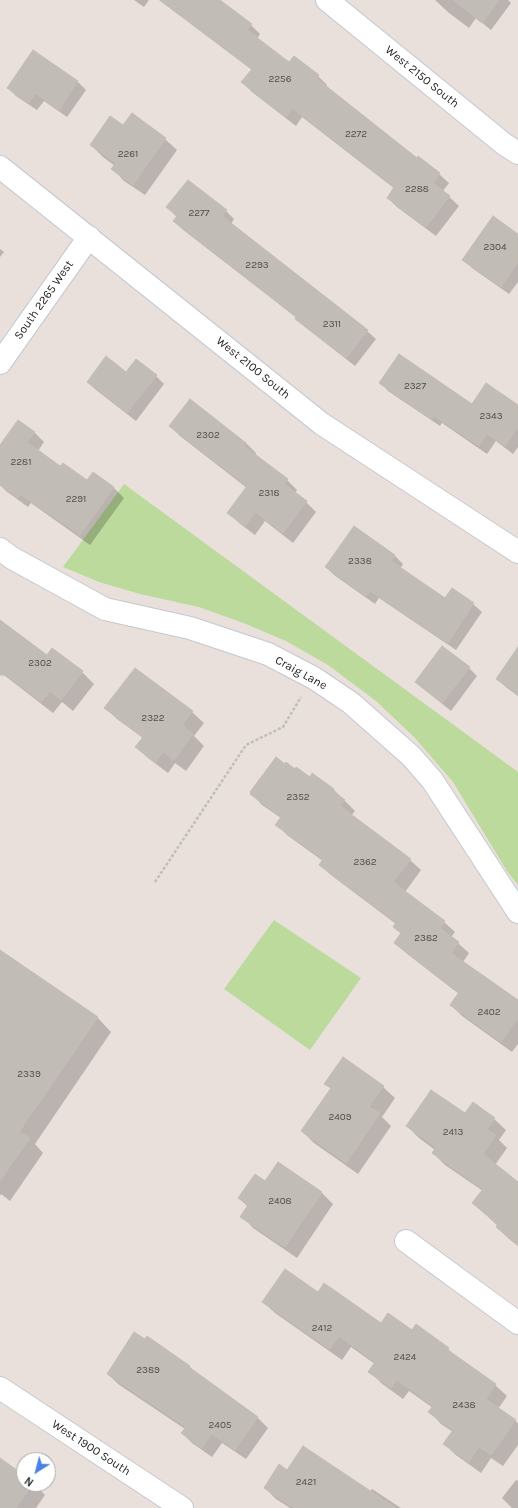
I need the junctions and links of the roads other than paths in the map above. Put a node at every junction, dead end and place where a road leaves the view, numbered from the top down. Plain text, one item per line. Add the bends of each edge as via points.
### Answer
1 (327, 0) edge
2 (518, 153) edge
3 (0, 167) edge
4 (89, 237) junction
5 (0, 363) edge
6 (0, 549) edge
7 (518, 552) edge
8 (518, 912) edge
9 (406, 1241) dead end
10 (518, 1323) edge
11 (0, 1388) edge
12 (182, 1508) edge

1 - 2 street, West 2150 South
3 - 4 street, West 2100 South
4 - 5 street, South 2265 West
4 - 7 street, West 2100 South via 322,424
6 - 8 street, Craig Lane via 106,609 190,628 268,654 314,678 351,703 411,756 432,780
9 - 10 street
11 - 12 street, West 1900 South

